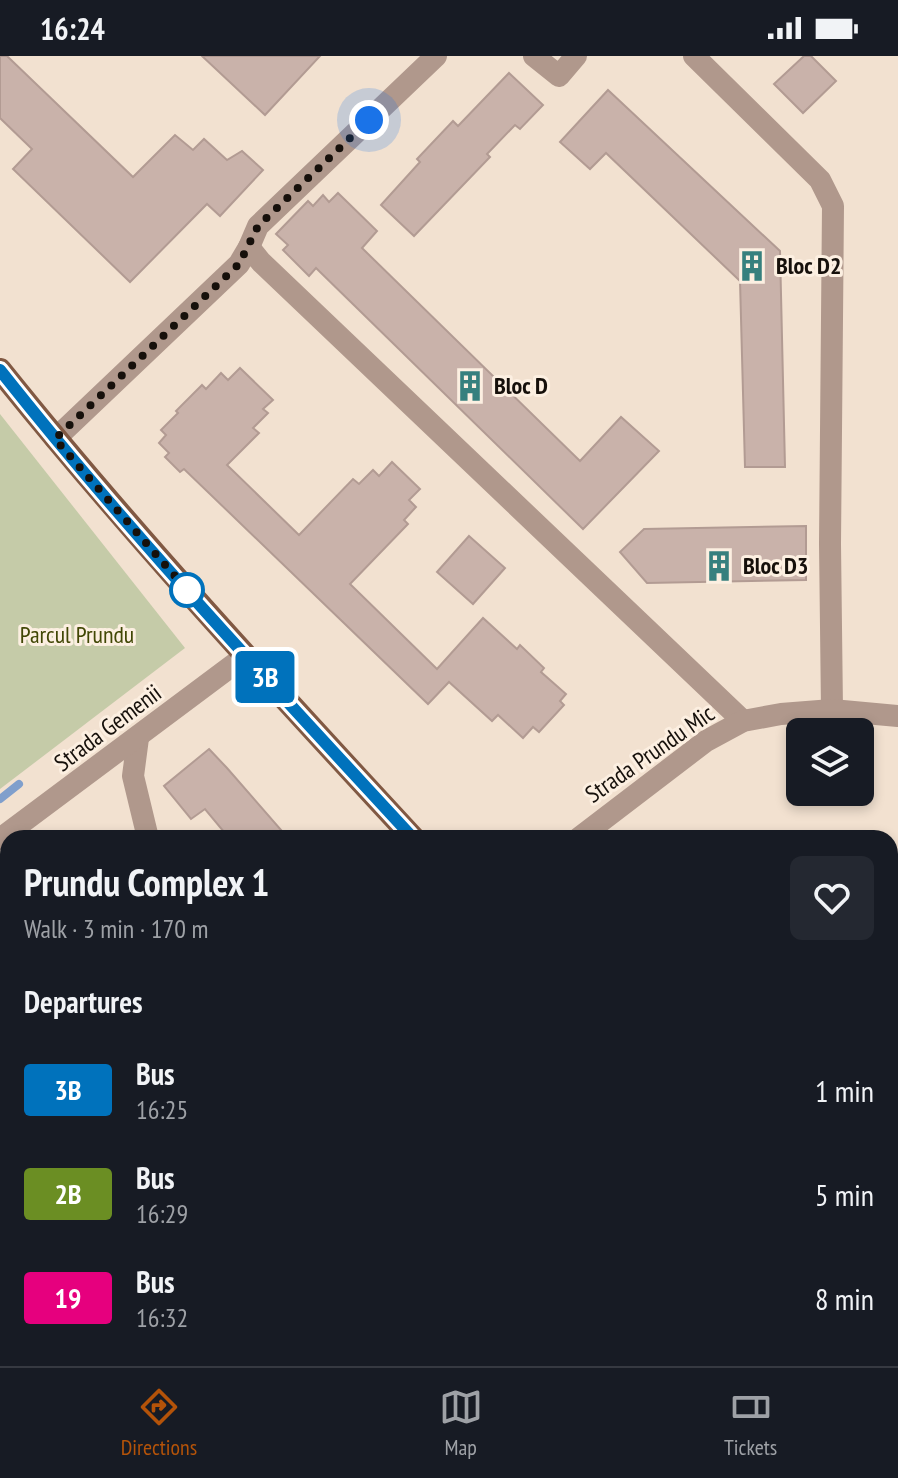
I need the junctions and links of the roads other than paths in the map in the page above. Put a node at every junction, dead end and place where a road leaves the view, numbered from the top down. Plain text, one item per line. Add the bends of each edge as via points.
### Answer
1 (436, 56) edge
2 (534, 56) edge
3 (576, 56) edge
4 (694, 56) edge
5 (249, 247) junction
6 (0, 370) edge
7 (55, 439) junction
8 (245, 656) junction
9 (832, 710) junction
10 (898, 716) edge
11 (743, 721) junction
12 (138, 738) junction
13 (12, 830) edge
14 (146, 830) edge
15 (406, 830) edge
16 (589, 830) edge

1 - 5 street via 258,226
2 - 3 street via 559,76
4 - 9 street via 820,180 833,206
5 - 7 street via 239,264
5 - 11 street
6 - 7 main road
7 - 8 main road
8 - 12 street, Strada Gemenii
8 - 15 main road
9 - 10 street, Strada Prundu Mic
9 - 11 street, Strada Prundu Mic
11 - 16 street, Strada Prundu Mic via 706,741
12 - 13 street, Strada Gemenii
12 - 14 street via 133,776

